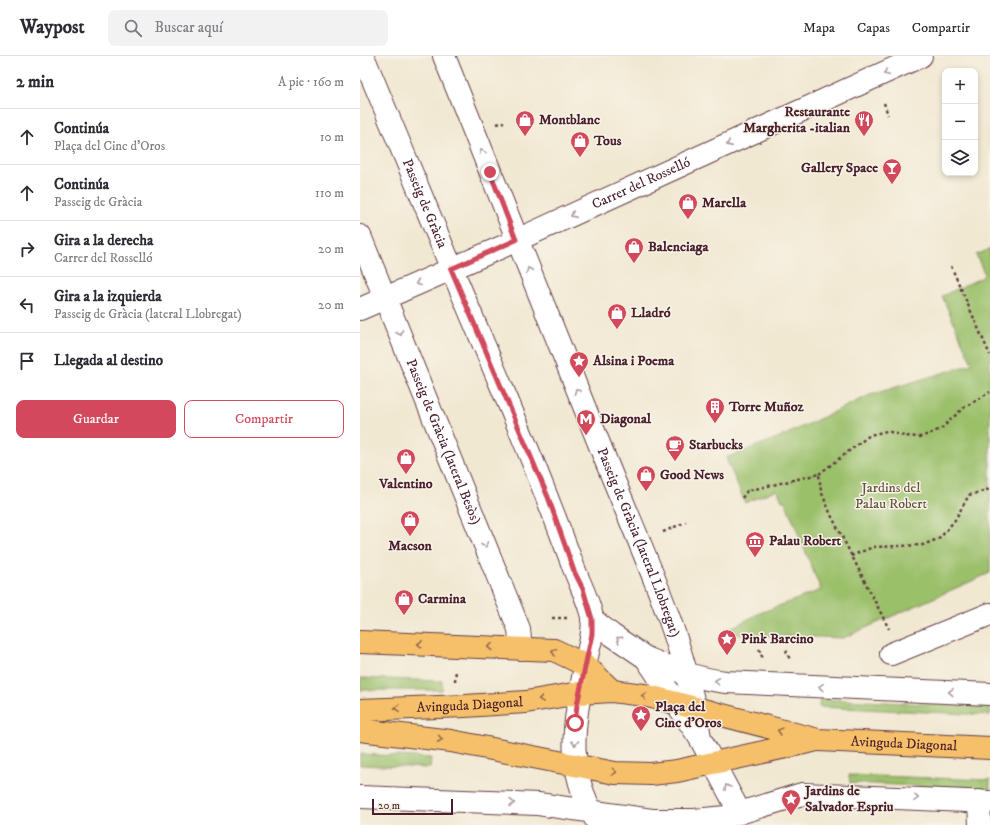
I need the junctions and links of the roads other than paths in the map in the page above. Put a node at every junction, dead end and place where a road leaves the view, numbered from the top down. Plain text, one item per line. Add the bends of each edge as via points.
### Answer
1 (363, 56) edge
2 (444, 56) edge
3 (921, 56) edge
4 (360, 236) edge
5 (516, 240) junction
6 (451, 269) junction
7 (385, 297) junction
8 (360, 309) edge
9 (990, 614) edge
10 (592, 619) junction
11 (360, 642) edge
12 (521, 649) junction
13 (897, 652) road end
14 (646, 658) junction
15 (585, 665) junction
16 (687, 674) junction
17 (612, 691) junction
18 (579, 693) junction
19 (990, 694) edge
20 (686, 706) junction
21 (360, 710) edge
22 (360, 730) edge
23 (818, 740) junction
24 (990, 748) edge
25 (714, 762) junction
26 (576, 765) junction
27 (360, 797) edge
28 (984, 802) edge
29 (740, 813) junction
30 (595, 818) edge
31 (980, 825) edge

1 - 6 street, Passeig de Gràcia
5 -> 2 street, Passeig de Gràcia (lateral Llobregat)
3 -> 5 street, Carrer del Rosselló
4 - 7 street, Passeig de Gràcia (lateral Besòs)
5 - 6 street, Carrer del Rosselló
16 -> 5 street, Passeig de Gràcia (lateral Llobregat) via 670,622
6 -> 7 street, Carrer del Rosselló
6 - 10 street, Passeig de Gràcia via 548,497
7 - 8 street, Carrer del Rosselló
7 -> 12 street, Passeig de Gràcia (lateral Besòs) via 519,629
9 - 13 street
14 -> 10 street
10 - 15 street, Passeig de Gràcia via 592,634
12 -> 11 main road
15 -> 12 main road via 554,650
14 - 16 street
14 - 20 street
15 - 17 main road
15 - 18 street, Passeig de Gràcia
19 -> 16 street via 740,683 703,679
16 - 20 street, Passeig de Gràcia (lateral Llobregat)
17 - 18 main road
20 -> 17 main road via 644,695
18 -> 21 main road, Avinguda Diagonal via 518,702
18 -> 26 street via 575,723
23 -> 20 main road
20 - 25 street, Passeig de Gràcia (lateral Llobregat)
22 -> 26 main road via 451,741
23 - 24 main road, Avinguda Diagonal
23 - 25 main road
26 -> 25 main road via 615,773 651,774
29 -> 25 street
26 - 30 street via 582,794
27 -> 30 street via 538,804
29 -> 28 street via 802,794
28 - 31 street
29 - 30 street via 717,819

